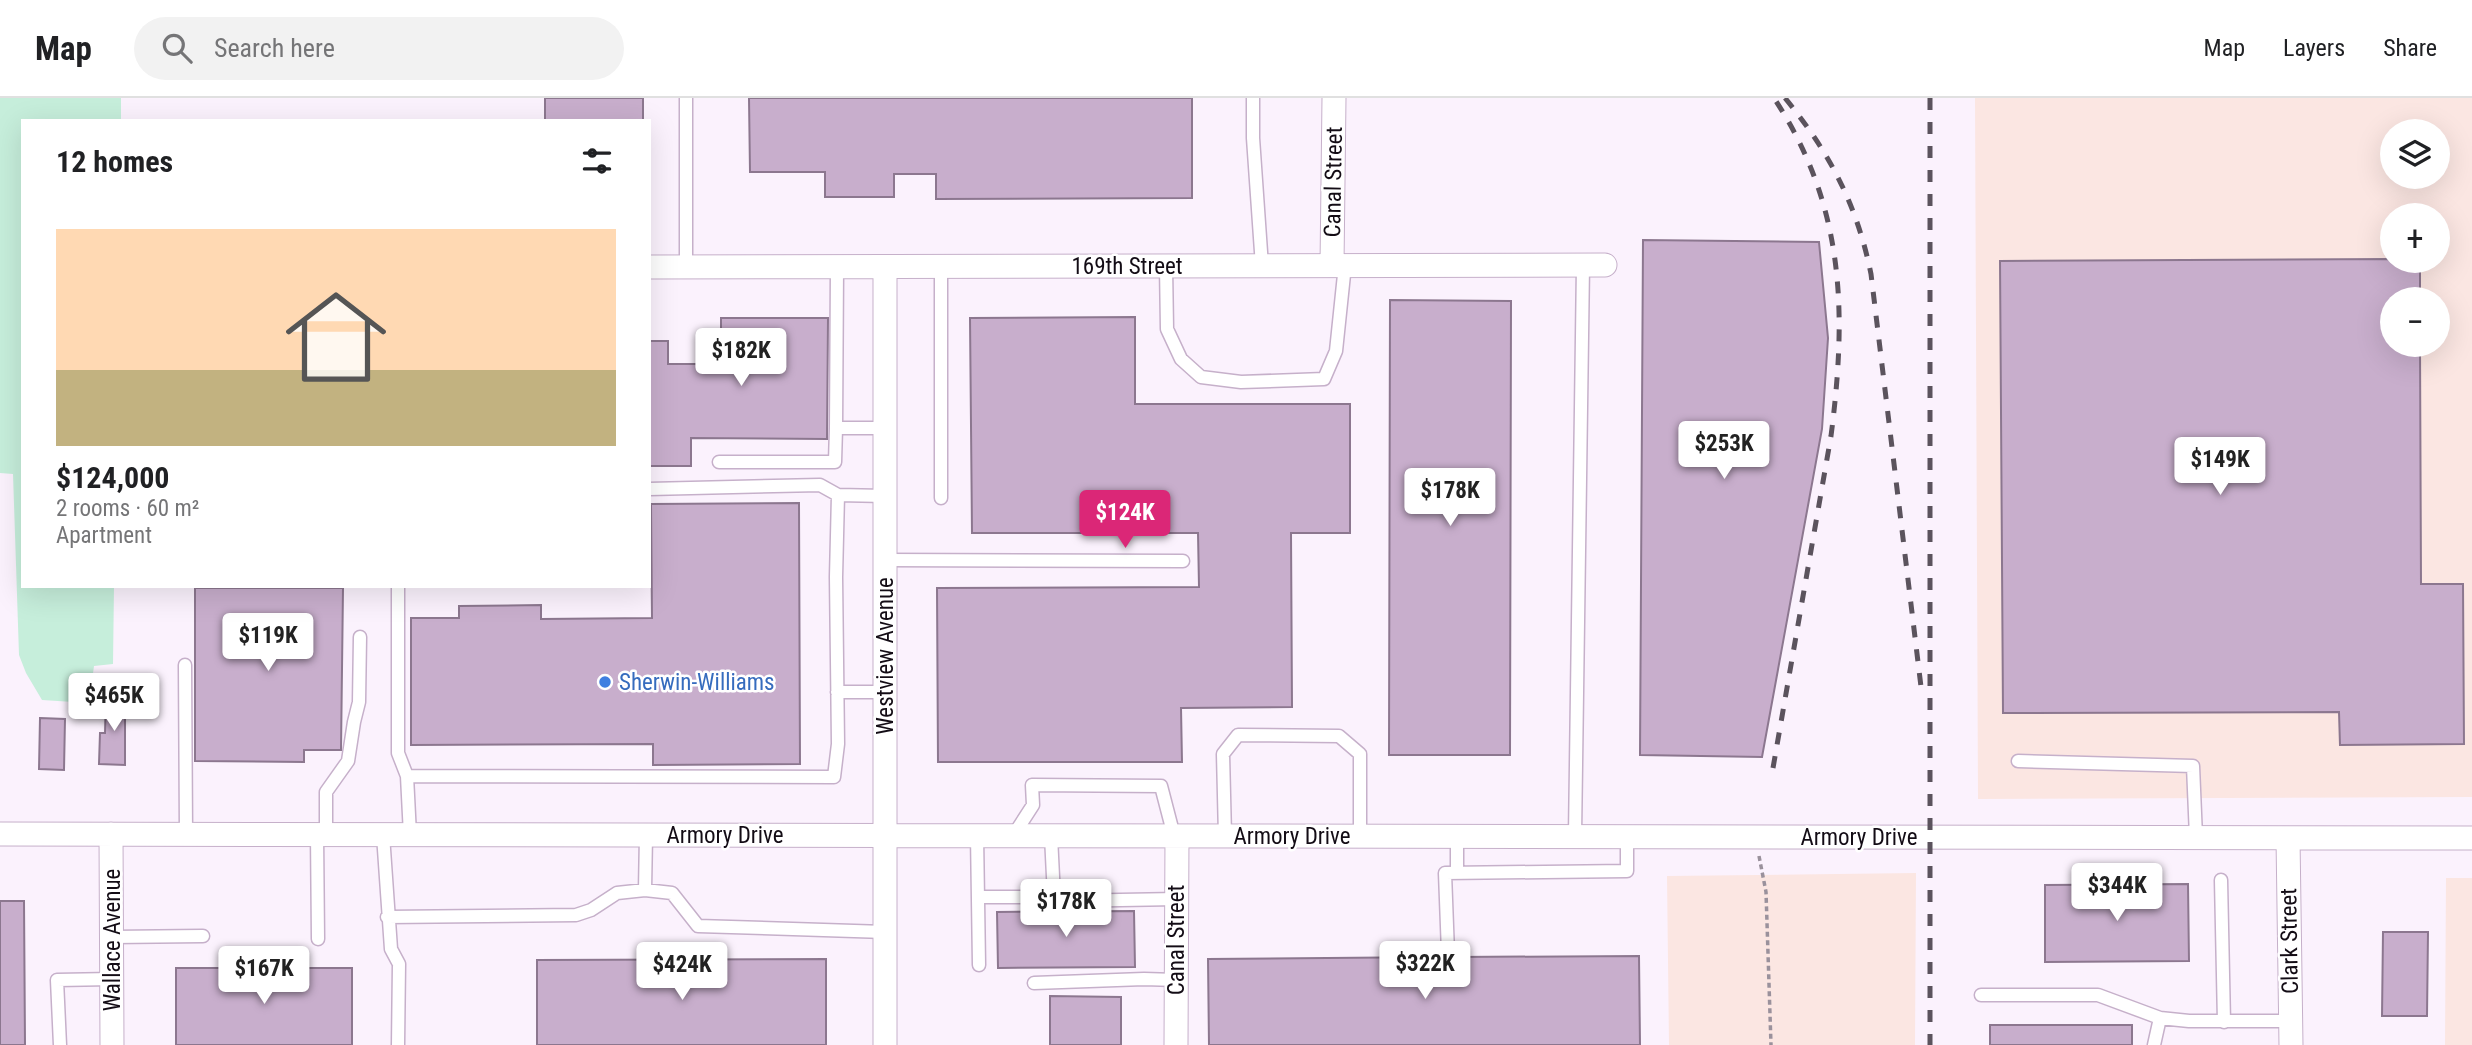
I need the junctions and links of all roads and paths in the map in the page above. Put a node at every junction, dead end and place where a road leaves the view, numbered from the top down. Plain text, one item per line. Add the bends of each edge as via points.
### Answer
1 (686, 98) edge
2 (1253, 98) edge
3 (1334, 98) edge
4 (1339, 265) junction
5 (1594, 265) joint
6 (1166, 266) junction
7 (1262, 266) junction
8 (651, 267) edge
9 (686, 267) junction
10 (940, 267) junction
11 (837, 268) junction
12 (885, 268) junction
13 (836, 428) junction
14 (885, 428) junction
15 (719, 462) dead end
16 (651, 489) edge
17 (838, 495) junction
18 (885, 496) junction
19 (941, 498) dead end
20 (885, 560) junction
21 (1183, 561) dead end
22 (398, 588) edge
23 (360, 637) dead end
24 (186, 665) dead end
25 (837, 692) junction
26 (885, 692) junction
27 (2018, 761) dead end
28 (407, 776) junction
29 (0, 834) edge
30 (111, 834) junction
31 (187, 834) junction
32 (321, 834) junction
33 (383, 835) junction
34 (411, 835) junction
35 (646, 835) junction
36 (885, 835) junction
37 (977, 835) junction
38 (1013, 836) junction
39 (1051, 836) junction
40 (1176, 836) junction
41 (1225, 836) junction
42 (1360, 836) junction
43 (1457, 836) junction
44 (1575, 836) junction
45 (1627, 837) junction
46 (1755, 837) junction
47 (2196, 838) junction
48 (2288, 838) junction
49 (2472, 838) edge
50 (1457, 872) junction
51 (2221, 880) dead end
52 (645, 890) junction
53 (978, 897) junction
54 (1054, 897) junction
55 (1177, 899) junction
56 (387, 917) junction
57 (885, 932) junction
58 (203, 936) dead end
59 (112, 937) junction
60 (318, 939) dead end
61 (1448, 953) dead end
62 (979, 965) dead end
63 (112, 979) junction
64 (1176, 981) junction
65 (1034, 983) dead end
66 (1981, 995) dead end
67 (2160, 1018) junction
68 (2290, 1021) junction
69 (2224, 1022) junction
70 (60, 1045) edge
71 (112, 1045) edge
72 (398, 1045) edge
73 (885, 1045) edge
74 (1176, 1045) edge
75 (1771, 1045) edge
76 (2154, 1045) edge
77 (2291, 1045) edge

1 - 9 lane
2 - 7 lane
3 - 4 street, Canal Street
4 - 5 street, 169th Street
4 - 6 lane via 1336,351 1324,379 1241,382 1201,377 1181,359 1167,329
4 - 7 street, 169th Street
5 - 44 lane
6 - 7 street, 169th Street
6 - 10 street, 169th Street
8 - 9 street, 169th Street
9 - 11 street, 169th Street
10 - 12 street, 169th Street
10 - 19 lane
11 - 12 street, 169th Street
11 - 13 lane
12 - 14 street, Westview Avenue
13 - 14 lane
13 - 15 lane via 835,462
14 - 18 street, Westview Avenue
16 - 17 lane via 820,485
17 - 18 lane
17 - 25 lane
18 - 20 street, Westview Avenue
20 - 21 lane
20 - 26 street, Westview Avenue
22 - 28 lane via 398,753
23 - 32 lane via 359,702 348,761 326,792
24 - 31 lane
25 - 26 lane
25 - 28 lane via 834,777
26 - 36 street, Westview Avenue
27 - 47 lane via 2193,766
28 - 34 lane
29 - 30 street, Armory Drive
30 - 31 street, Armory Drive
30 - 59 street, Wallace Avenue
31 - 32 street, Armory Drive
32 - 33 street, Armory Drive
32 - 60 lane
33 - 34 street, Armory Drive
33 - 56 lane
34 - 35 street, Armory Drive
35 - 36 street, Armory Drive
35 - 52 lane
36 - 37 street, Armory Drive
36 - 57 street, Westview Avenue
37 - 38 street, Armory Drive
37 - 53 lane
38 - 39 street, Armory Drive
38 - 40 lane via 1033,805 1032,785 1161,786
39 - 40 street, Armory Drive
39 - 54 lane
40 - 41 street, Armory Drive
40 - 55 street, Canal Street
41 - 42 street, Armory Drive
41 - 42 lane via 1223,754 1238,735 1339,736 1360,754
42 - 43 street, Armory Drive
43 - 44 street, Armory Drive
43 - 50 lane
44 - 45 street, Armory Drive
45 - 46 street, Armory Drive
45 - 50 lane via 1627,871
46 - 47 street, Armory Drive
46 - 75 path via 1766,892
47 - 48 street, Armory Drive
48 - 49 street, Armory Drive
48 - 68 street, Clark Street
50 - 61 lane via 1446,873
51 - 69 lane
52 - 56 lane via 617,893 576,915
52 - 57 lane via 672,893 698,926
53 - 54 lane
53 - 62 lane
54 - 55 lane via 1064,901
55 - 64 street, Canal Street
56 - 72 lane via 391,949 399,964
57 - 73 street, Westview Avenue
58 - 59 lane
59 - 63 street, Wallace Avenue
63 - 70 lane via 57,980
63 - 71 street, Wallace Avenue
64 - 65 lane
64 - 74 street, Canal Street
66 - 67 lane via 2098,995
67 - 69 lane
67 - 76 lane
68 - 69 lane
68 - 77 street, Clark Street

